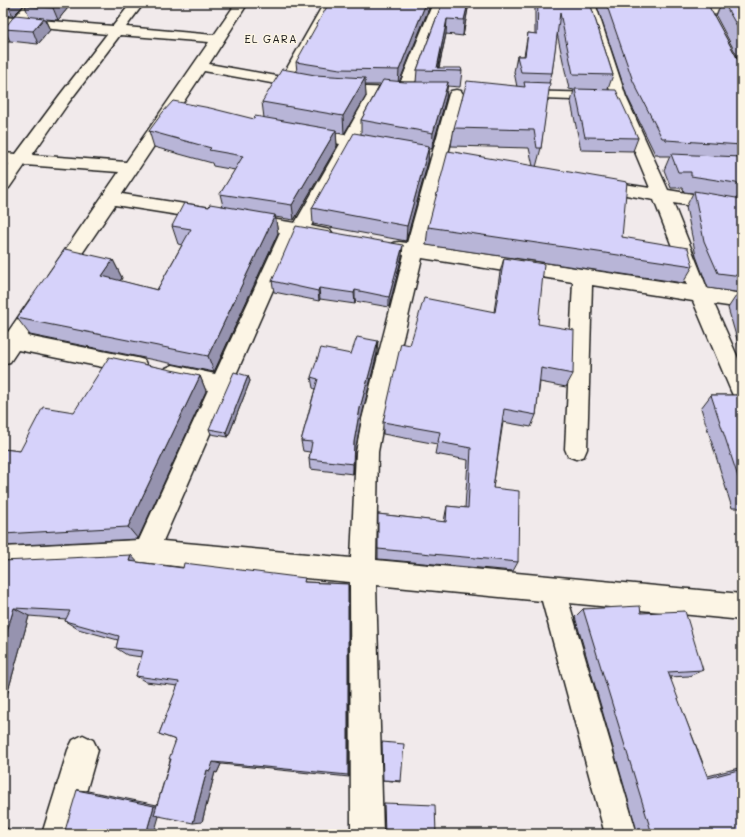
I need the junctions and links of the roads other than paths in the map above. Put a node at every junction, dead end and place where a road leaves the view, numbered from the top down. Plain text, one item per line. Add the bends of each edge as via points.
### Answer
1 (34, 3) edge
2 (138, 3) edge
3 (242, 3) edge
4 (330, 3) edge
5 (439, 3) edge
6 (589, 3) edge
7 (640, 3) edge
8 (702, 6) edge
9 (742, 13) edge
10 (3, 20) edge
11 (18, 22) junction
12 (711, 22) edge
13 (116, 31) junction
14 (3, 38) edge
15 (219, 39) junction
16 (200, 66) junction
17 (286, 82) junction
18 (377, 92) junction
19 (456, 94) dead end
20 (502, 95) edge
21 (619, 97) junction
22 (287, 130) edge
23 (350, 141) junction
24 (395, 149) edge
25 (3, 158) edge
26 (21, 160) junction
27 (131, 168) junction
28 (585, 182) edge
29 (3, 184) edge
30 (661, 196) junction
31 (109, 198) junction
32 (742, 208) edge
33 (295, 228) junction
34 (338, 236) edge
35 (384, 245) edge
36 (414, 251) junction
37 (583, 277) junction
38 (700, 294) junction
39 (742, 301) edge
40 (6, 345) edge
41 (222, 384) junction
42 (742, 391) edge
43 (576, 449) dead end
44 (146, 552) junction
45 (3, 559) edge
46 (363, 571) junction
47 (552, 589) junction
48 (742, 608) edge
49 (83, 750) dead end
50 (58, 834) edge
51 (367, 834) edge
52 (620, 834) edge

1 - 11 street
2 - 13 street
3 - 15 street
4 - 17 street
5 - 18 street via 412,93
6 - 21 street
7 - 8 street
8 - 9 street
8 - 12 street
10 - 11 street
11 - 13 street
11 - 14 street
13 - 15 street
13 - 26 street
15 - 16 street
16 - 17 street
16 - 27 street via 179,111
17 - 18 street via 321,88
18 - 23 street
19 - 36 street
20 - 21 street
21 - 30 street via 656,162
22 - 23 street
23 - 24 street
23 - 33 street
25 - 26 street
26 - 27 street
26 - 29 street
27 - 31 street
28 - 30 street
30 - 32 street
30 - 38 street
31 - 33 street
31 - 40 street
33 - 34 street
33 - 41 street
35 - 36 street
36 - 37 street
36 - 46 street via 367,452
37 - 38 street
37 - 43 street
38 - 39 street
38 - 42 street
40 - 41 street
41 - 44 street
44 - 45 street
44 - 46 street
46 - 47 street
46 - 51 street
47 - 48 street
47 - 52 street
49 - 50 street

